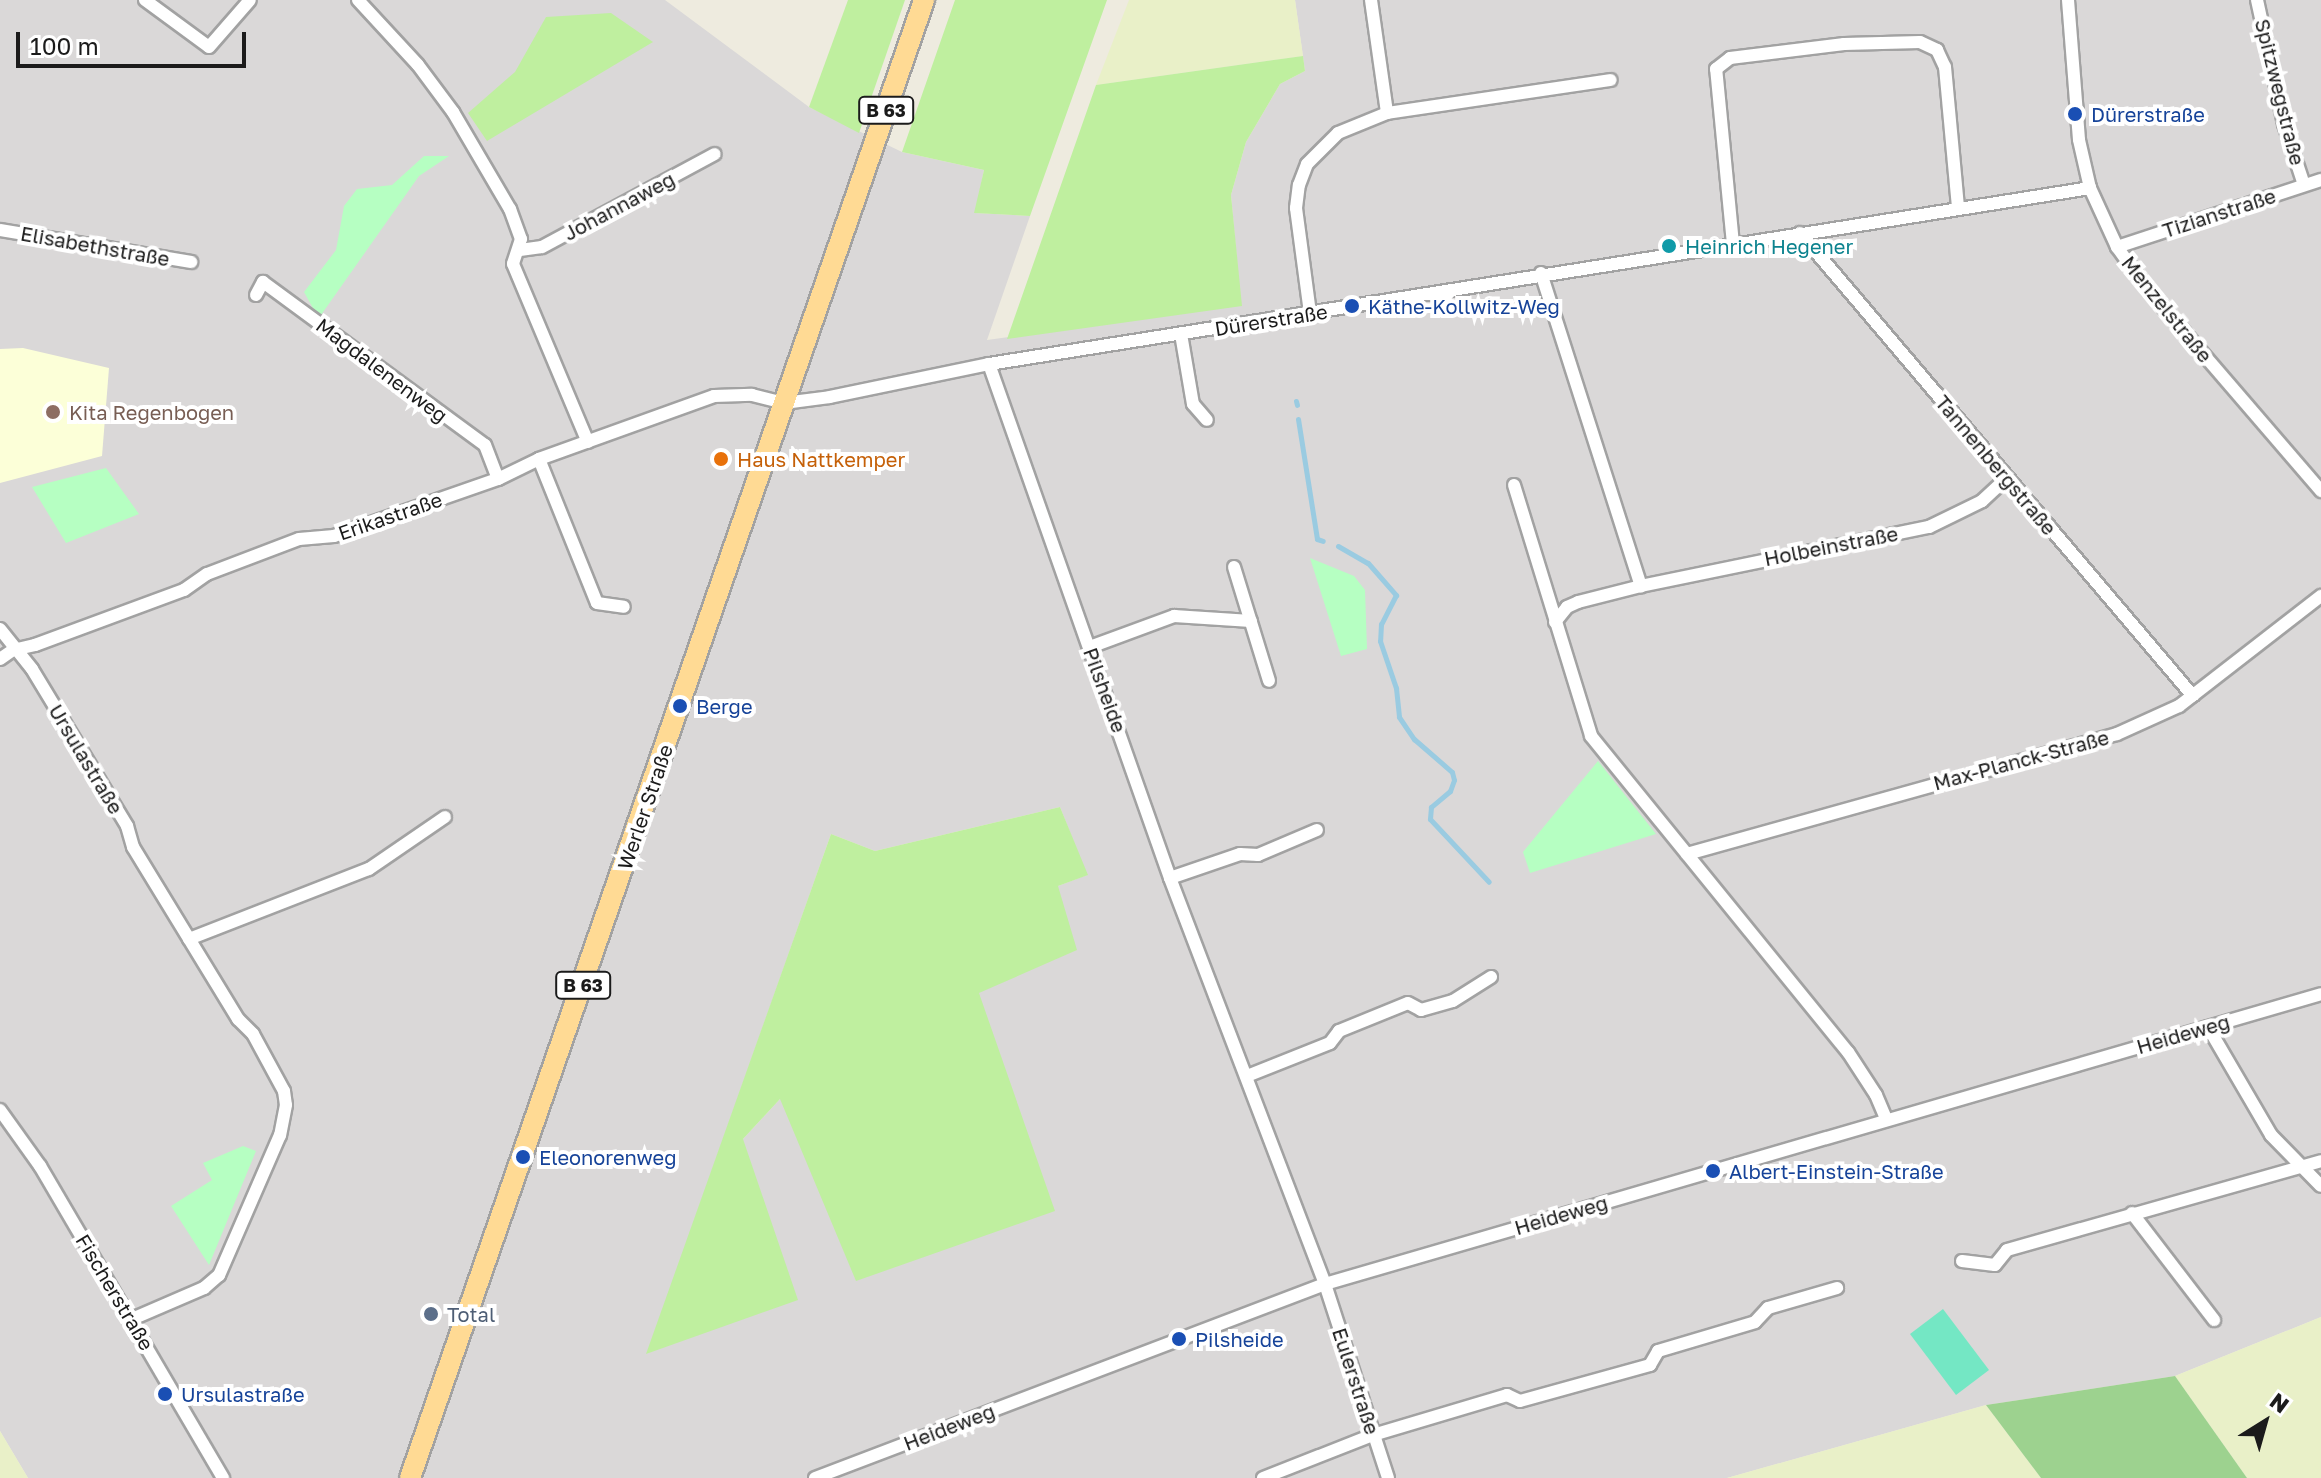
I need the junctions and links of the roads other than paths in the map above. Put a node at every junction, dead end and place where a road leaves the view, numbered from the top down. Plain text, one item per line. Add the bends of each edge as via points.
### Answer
1 (145, 0) edge
2 (250, 0) edge
3 (358, 0) edge
4 (924, 0) edge
5 (1371, 0) edge
6 (2068, 0) edge
7 (2257, 0) edge
8 (1611, 80) dead end
9 (1387, 113) junction
10 (715, 154) dead end
11 (2321, 180) edge
12 (2304, 185) junction
13 (2090, 188) junction
14 (1958, 207) junction
15 (0, 230) edge
16 (1800, 233) junction
17 (1733, 244) junction
18 (2117, 247) junction
19 (520, 250) junction
20 (191, 262) dead end
21 (1541, 273) junction
22 (256, 295) dead end
23 (1310, 313) junction
24 (1181, 334) junction
25 (989, 364) junction
26 (784, 403) junction
27 (1207, 420) dead end
28 (588, 442) junction
29 (539, 459) junction
30 (2007, 478) junction
31 (498, 479) junction
32 (1514, 485) dead end
33 (2321, 491) edge
34 (1234, 567) dead end
35 (1641, 586) junction
36 (2321, 596) edge
37 (624, 607) dead end
38 (1251, 621) junction
39 (1555, 622) junction
40 (0, 629) edge
41 (1090, 647) junction
42 (13, 650) junction
43 (0, 659) edge
44 (1269, 681) dead end
45 (2193, 696) junction
46 (445, 817) dead end
47 (1317, 830) dead end
48 (1687, 854) junction
49 (1170, 878) junction
50 (189, 939) junction
51 (1491, 977) dead end
52 (2321, 994) edge
53 (2208, 1027) junction
54 (1247, 1076) junction
55 (0, 1110) edge
56 (1886, 1118) junction
57 (2321, 1161) edge
58 (2301, 1166) junction
59 (2321, 1186) edge
60 (2132, 1213) junction
61 (1962, 1261) dead end
62 (1325, 1284) junction
63 (1837, 1288) dead end
64 (132, 1319) junction
65 (2214, 1320) dead end
66 (1373, 1435) junction
67 (223, 1478) edge
68 (410, 1478) edge
69 (815, 1478) edge
70 (1263, 1478) edge
71 (1388, 1478) edge

1 - 2 street via 209,47
3 - 19 street via 453,112 510,209
4 - 26 main road, Werler Straße / B 63
5 - 9 street
6 - 13 street, Menzelstraße via 2077,128
7 - 12 street, Spitzwegstraße via 2284,124
8 - 9 street
9 - 23 street via 1338,133 1307,164 1296,208
10 - 19 street, Johannaweg via 542,247
11 - 12 street, Tizianstraße
12 - 18 street, Tizianstraße
13 - 14 street, Dürerstraße
13 - 18 street, Menzelstraße
14 - 16 street, Dürerstraße
14 - 17 street via 1945,67 1937,50 1920,42 1844,44 1730,58 1716,69
15 - 20 street, Elisabethstraße
16 - 17 street, Dürerstraße
16 - 30 street, Tannenbergstraße
17 - 21 street, Dürerstraße
18 - 33 street, Menzelstraße
19 - 28 street via 513,264
21 - 23 street, Dürerstraße
21 - 35 street
22 - 31 street, Magdalenenweg via 263,282 485,445
23 - 24 street, Dürerstraße
24 - 25 street, Dürerstraße
24 - 27 street via 1193,404
25 - 26 street, Dürerstraße
25 - 41 street, Pilsheide
26 - 28 street, Erikastraße via 752,395 714,396
26 - 68 main road, Werler Straße / B 63
28 - 29 street, Erikastraße
29 - 31 street, Erikastraße
29 - 37 street via 597,603
30 - 35 street, Holbeinstraße via 1982,501 1929,527
30 - 45 street, Tannenbergstraße
31 - 42 street, Erikastraße via 334,536 299,539 207,574 184,590
32 - 39 street
34 - 38 street
35 - 39 street, Holbeinstraße via 1578,602
36 - 45 street, Max-Planck-Straße
38 - 41 street via 1174,616
38 - 44 street
39 - 48 street via 1591,736
40 - 42 street, Ursulastraße
41 - 49 street, Pilsheide
42 - 43 street, Erikastraße
42 - 50 street, Ursulastraße via 32,669
45 - 48 street, Max-Planck-Straße via 2117,734
46 - 50 street via 369,869
47 - 49 street via 1258,855 1240,854
48 - 56 street via 1848,1052
49 - 54 street, Pilsheide
50 - 64 street, Ursulastraße via 278,1076 285,1121 219,1275 204,1288
51 - 54 street via 1453,1001 1421,1010 1408,1003 1339,1031 1330,1043
52 - 53 street, Heideweg
53 - 56 street, Heideweg
53 - 58 street via 2271,1135
54 - 62 street, Pilsheide
55 - 64 street, Fischerstraße
56 - 62 street, Heideweg
57 - 58 street
58 - 59 street
58 - 60 street
60 - 61 street via 2007,1250 1995,1265
60 - 65 street
62 - 66 street, Eulerstraße
62 - 69 street, Heideweg
63 - 66 street via 1768,1308 1755,1322 1658,1351 1650,1365 1520,1401 1507,1395
64 - 67 street, Fischerstraße
66 - 70 street
66 - 71 street, Eulerstraße

